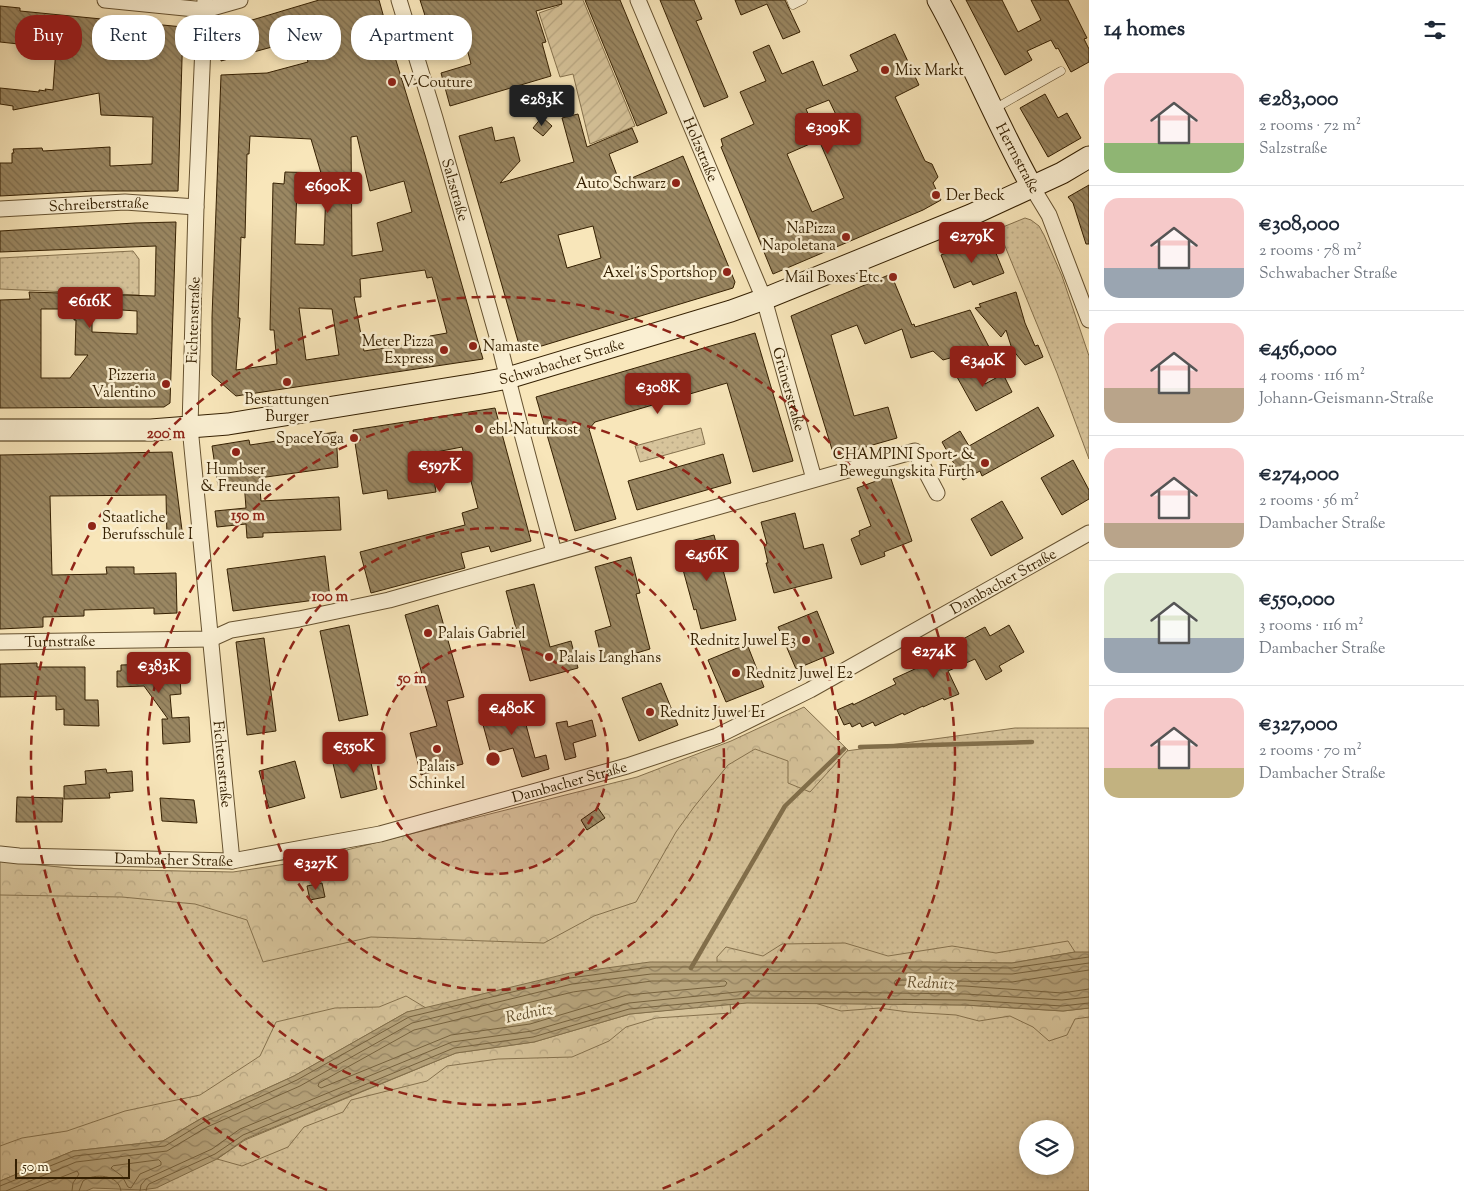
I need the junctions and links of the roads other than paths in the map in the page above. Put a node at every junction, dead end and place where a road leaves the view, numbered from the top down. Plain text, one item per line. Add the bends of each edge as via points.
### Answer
1 (105, 0) edge
2 (240, 0) edge
3 (400, 0) edge
4 (638, 0) edge
5 (791, 0) edge
6 (803, 0) edge
7 (938, 0) edge
8 (205, 5) edge
9 (1061, 71) dead end
10 (992, 110) junction
11 (1089, 157) edge
12 (1032, 187) junction
13 (196, 207) junction
14 (0, 209) edge
15 (764, 299) junction
16 (1089, 320) edge
17 (508, 378) junction
18 (190, 427) junction
19 (0, 430) edge
20 (814, 479) junction
21 (938, 493) dead end
22 (1089, 533) edge
23 (554, 552) junction
24 (211, 639) junction
25 (0, 642) edge
26 (0, 854) edge
27 (232, 861) junction

1 - 8 street
2 - 8 street
3 - 17 street, Salzstraße
4 - 15 street, Holzstraße
5 - 6 lane via 793,5
7 - 10 main road, Herrnstraße
8 - 13 street, Fichtenstraße
9 - 10 lane
10 - 12 main road, Herrnstraße
11 - 12 main road, Schwabacher Straße
12 - 15 main road, Schwabacher Straße
12 - 16 street, Herrnstraße via 1049,215
13 - 14 street, Schreiberstraße via 125,202
13 - 18 street, Fichtenstraße
15 - 17 main road, Schwabacher Straße via 731,312
15 - 20 street, Grünerstraße
17 - 18 main road, Schwabacher Straße via 228,424
17 - 23 street, Salzstraße
18 - 19 main road, Schwabacher Straße
18 - 24 street, Fichtenstraße
20 - 21 street via 915,451
20 - 23 street
22 - 27 street, Dambacher Straße via 810,690 718,736 627,766 380,834
23 - 24 street via 389,600 231,630
24 - 25 street, Turnstraße
24 - 27 street, Fichtenstraße
26 - 27 street, Dambacher Straße

